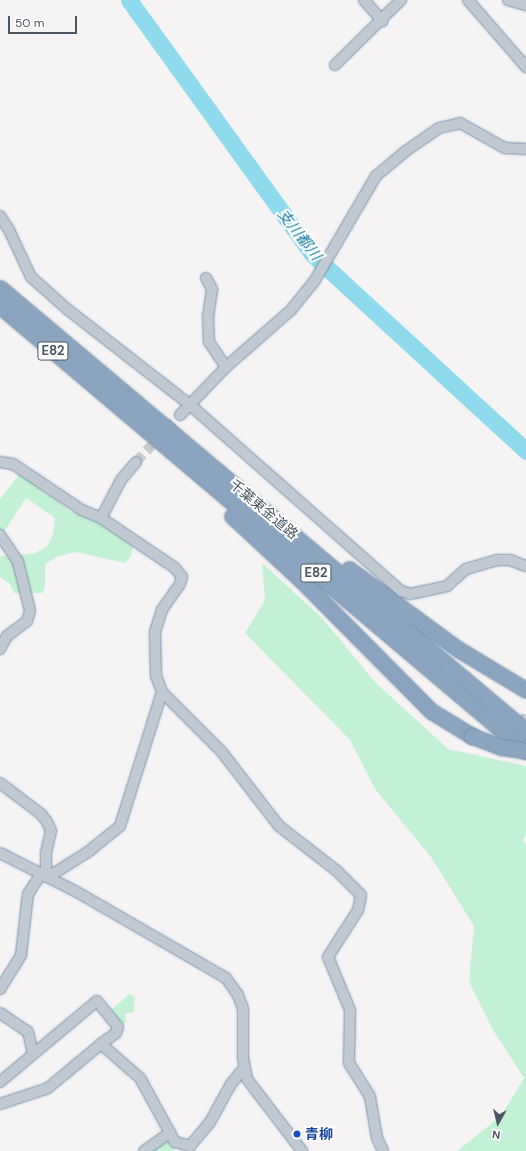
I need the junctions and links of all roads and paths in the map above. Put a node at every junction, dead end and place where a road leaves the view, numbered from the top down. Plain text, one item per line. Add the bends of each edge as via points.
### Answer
1 (364, 0) edge
2 (401, 0) edge
3 (468, 0) edge
4 (508, 0) edge
5 (526, 5) edge
6 (382, 21) junction
7 (335, 65) dead end
8 (526, 67) edge
9 (526, 149) edge
10 (0, 216) edge
11 (206, 278) dead end
12 (0, 288) edge
13 (0, 306) edge
14 (226, 366) junction
15 (106, 397) junction
16 (189, 404) junction
17 (180, 415) tunnel mouth
18 (0, 462) edge
19 (136, 462) tunnel mouth
20 (101, 518) junction
21 (285, 526) junction
22 (0, 535) edge
23 (526, 566) edge
24 (0, 649) edge
25 (526, 690) edge
26 (162, 692) junction
27 (526, 731) edge
28 (526, 751) edge
29 (0, 782) edge
30 (0, 853) edge
31 (44, 875) junction
32 (0, 988) edge
33 (0, 1013) edge
34 (101, 1044) junction
35 (33, 1054) junction
36 (244, 1068) junction
37 (0, 1082) edge
38 (0, 1104) edge
39 (170, 1133) junction
40 (181, 1147) edge
41 (144, 1151) edge
42 (302, 1151) edge
43 (382, 1151) edge

1 - 6 street
2 - 6 street
3 - 8 street
4 - 5 street
6 - 7 street
9 - 14 street via 505,148 460,123 439,128 376,176 315,280 291,310
10 - 16 street via 31,277 66,309
11 - 14 street via 212,289 208,316 209,342
12 - 21 highway, 千葉東金道路 / E82
13 - 15 highway, E82
14 - 16 street
15 - 28 highway, E82 via 398,640
15 - 28 highway, E82, bridge via 144,440 300,580 431,711 472,736 501,747
16 - 17 street
16 - 23 street via 405,593 447,586 466,569 479,564 510,560
18 - 20 street via 13,464 82,510
19 - 20 street via 121,480
20 - 26 street via 175,568 182,577 162,610 156,632 156,676
21 - 25 highway via 458,649
21 - 27 highway, 千葉東金道路 / E82
22 - 24 street via 18,562 30,610 27,620 7,636
26 - 31 street via 120,826 88,852
26 - 43 street via 220,751 279,826 337,871 361,895 358,910 328,957 350,1010 349,1063 370,1097 377,1138
29 - 31 street via 41,814 47,822 51,831
30 - 31 street
31 - 32 street via 28,894 21,955
31 - 36 street via 226,978 238,995 243,1009
33 - 35 street via 28,1032
34 - 35 street via 116,1033 118,1027 97,1001
34 - 38 street via 48,1088
34 - 39 street via 140,1078
35 - 37 street
36 - 40 street via 231,1084 210,1122 190,1146
36 - 42 street via 253,1090
39 - 40 street
39 - 41 street

